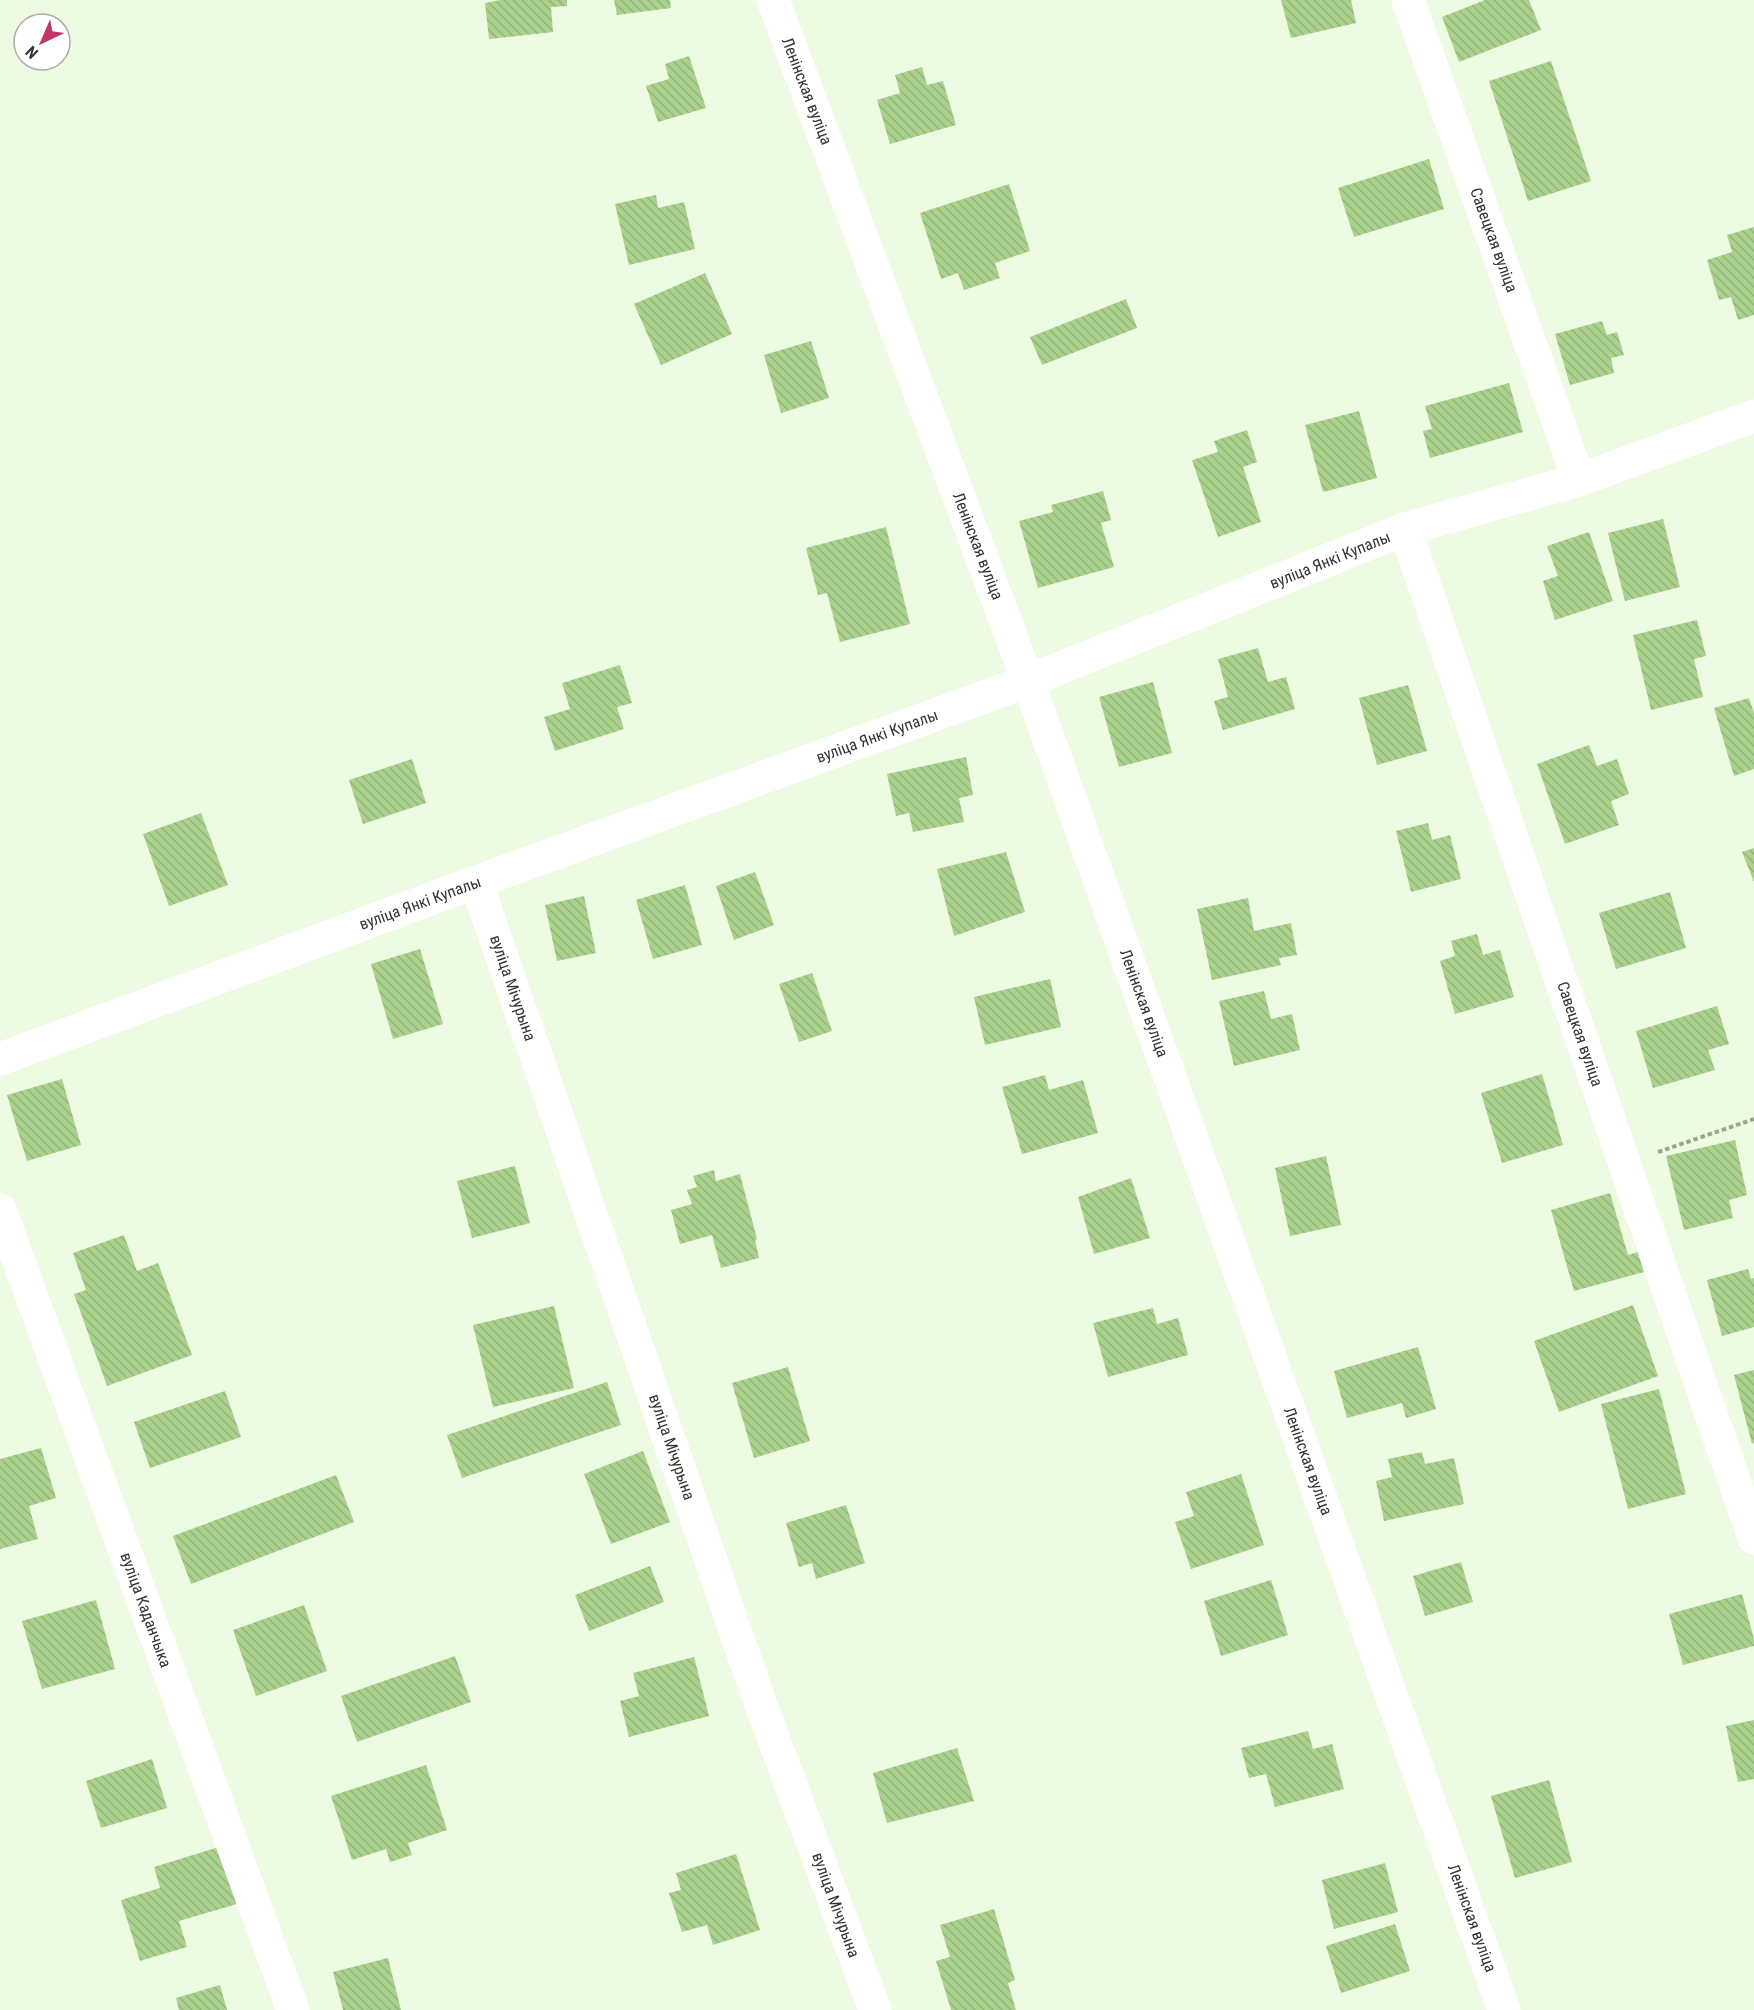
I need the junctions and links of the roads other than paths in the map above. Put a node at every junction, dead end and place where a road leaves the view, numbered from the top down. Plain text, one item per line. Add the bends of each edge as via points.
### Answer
1 (773, 0) edge
2 (1408, 0) edge
3 (1754, 416) edge
4 (1579, 480) junction
5 (1405, 530) junction
6 (1029, 681) junction
7 (476, 882) junction
8 (0, 1059) edge
9 (0, 1210) edge
10 (1754, 1538) edge
11 (293, 2010) edge
12 (875, 2010) edge
13 (1504, 2010) edge

1 - 6 street, Ленінская вуліца
2 - 4 street, Савецкая вуліца
3 - 4 street, вуліца Янкі Купалы
4 - 5 street, вуліца Янкі Купалы
5 - 6 street, вуліца Янкі Купалы
5 - 10 street, Савецкая вуліца
6 - 7 street, вуліца Янкі Купалы
6 - 13 street, Ленінская вуліца
7 - 8 street, вуліца Янкі Купалы
7 - 12 street, вуліца Мічурына via 761,1705
9 - 11 street, вуліца Каданчыка

